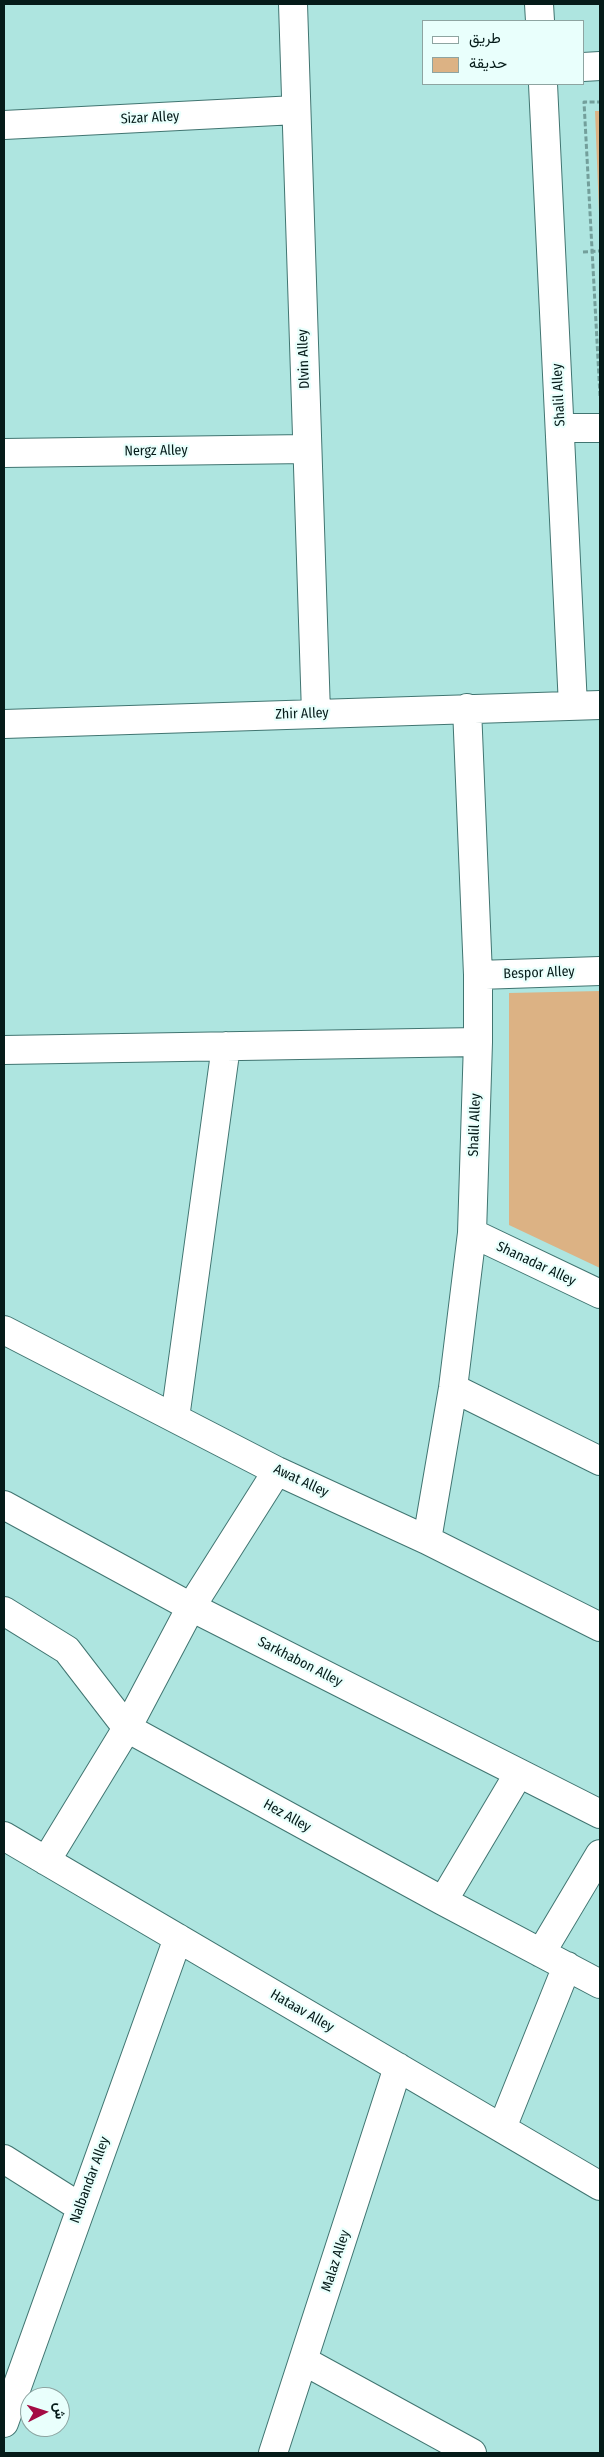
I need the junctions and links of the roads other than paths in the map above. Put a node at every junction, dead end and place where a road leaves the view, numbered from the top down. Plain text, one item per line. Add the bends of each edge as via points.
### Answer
1 (293, 4) edge
2 (539, 4) edge
3 (540, 20) edge
4 (600, 66) edge
5 (584, 67) edge
6 (543, 85) edge
7 (296, 110) junction
8 (4, 124) edge
9 (560, 428) junction
10 (600, 428) edge
11 (307, 449) junction
12 (4, 453) edge
13 (600, 705) edge
14 (573, 706) junction
15 (467, 708) junction
16 (316, 713) junction
17 (4, 724) edge
18 (600, 972) edge
19 (478, 975) junction
20 (478, 1042) junction
21 (226, 1046) junction
22 (4, 1050) edge
23 (472, 1233) junction
24 (600, 1294) edge
25 (4, 1330) edge
26 (454, 1388) junction
27 (175, 1418) junction
28 (600, 1461) edge
29 (277, 1471) junction
30 (4, 1505) edge
31 (427, 1540) junction
32 (191, 1607) junction
33 (4, 1611) edge
34 (600, 1627) edge
35 (127, 1728) junction
36 (519, 1773) junction
37 (600, 1814) edge
38 (4, 1836) edge
39 (600, 1854) edge
40 (46, 1861) junction
41 (442, 1901) junction
42 (178, 1938) junction
43 (541, 1953) junction
44 (567, 1966) junction
45 (600, 1984) edge
46 (398, 2068) junction
47 (502, 2128) junction
48 (4, 2159) edge
49 (600, 2186) edge
50 (80, 2207) junction
51 (304, 2361) junction
52 (4, 2423) edge
53 (273, 2453) edge
54 (472, 2453) edge

1 - 7 street, Dlvin Alley
2 - 3 street
4 - 5 street
6 - 9 street, Shalil Alley
7 - 8 street, Sizar Alley
7 - 11 street, Dlvin Alley
9 - 10 street
9 - 14 street, Shalil Alley
11 - 12 street, Nergz Alley
11 - 16 street, Dlvin Alley
13 - 14 street, Zhir Alley
14 - 15 street, Zhir Alley
15 - 16 street, Zhir Alley
15 - 19 street, Shalil Alley
16 - 17 street, Zhir Alley
18 - 19 street, Bespor Alley
19 - 20 street, Shalil Alley
20 - 21 street
20 - 23 street, Shalil Alley
21 - 22 street
21 - 27 street
23 - 24 street, Shanadar Alley
23 - 26 street, Shalil Alley
25 - 27 street, Awat Alley
26 - 28 street
26 - 31 street, Shalil Alley
27 - 29 street, Awat Alley
29 - 31 street, Awat Alley
29 - 32 street
30 - 32 street, Sarkhabon Alley
31 - 34 street, Awat Alley
32 - 35 street
32 - 36 street, Sarkhabon Alley
33 - 35 street, Hez Alley via 67,1650
35 - 40 street
35 - 41 street, Hez Alley
36 - 37 street, Sarkhabon Alley
36 - 41 street
38 - 40 street, Hataav Alley
39 - 43 street
40 - 42 street, Hataav Alley
41 - 43 street, Hez Alley
42 - 46 street, Hataav Alley
42 - 50 street, Nalbandar Alley
43 - 44 street, Hez Alley
44 - 45 street, Hez Alley
44 - 47 street
46 - 47 street, Hataav Alley
46 - 51 street, Malaz Alley
47 - 49 street, Hataav Alley
48 - 50 street
50 - 52 street, Nalbandar Alley
51 - 53 street, Malaz Alley
51 - 54 street

